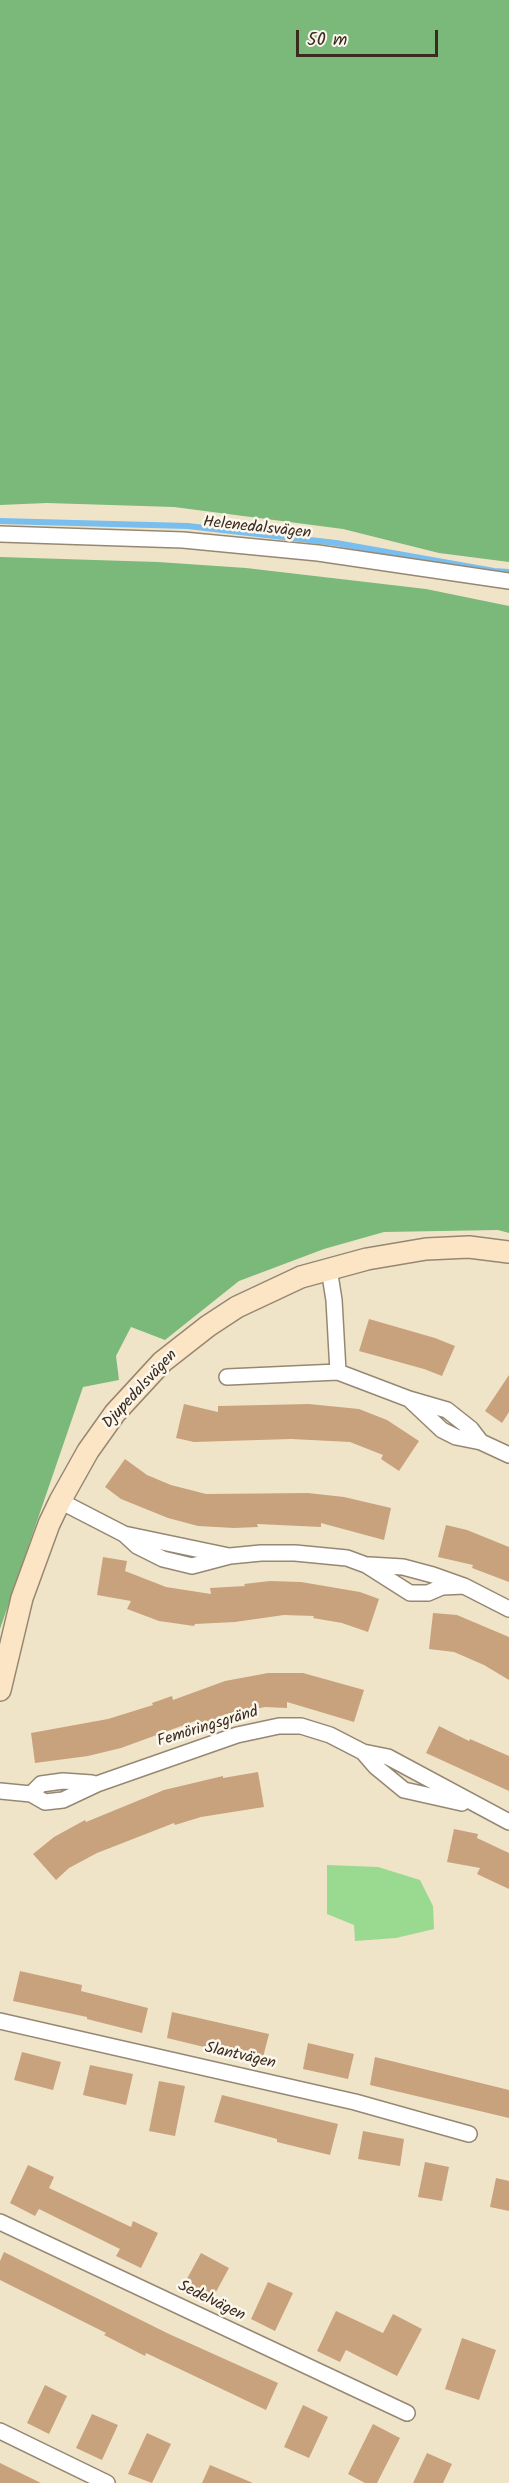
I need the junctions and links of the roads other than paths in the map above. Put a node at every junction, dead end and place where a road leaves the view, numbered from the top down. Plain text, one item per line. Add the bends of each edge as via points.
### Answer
1 (0, 534) edge
2 (509, 581) edge
3 (509, 1252) edge
4 (328, 1269) junction
5 (338, 1372) junction
6 (226, 1377) dead end
7 (509, 1455) edge
8 (60, 1501) junction
9 (366, 1565) junction
10 (464, 1586) junction
11 (509, 1609) edge
12 (0, 1690) edge
13 (363, 1752) junction
14 (0, 1791) edge
15 (477, 1806) junction
16 (509, 1822) edge
17 (0, 2021) edge
18 (469, 2134) dead end
19 (0, 2222) edge
20 (407, 2413) dead end
21 (0, 2431) edge
22 (107, 2483) edge

1 - 2 street, Helenedalsvägen via 183,540 318,553
3 - 4 street, Djupedalsvägen via 469,1247 426,1249
4 - 5 street
4 - 8 street, Djupedalsvägen via 301,1277 237,1307 162,1362 115,1413
5 - 6 street
5 - 7 street via 447,1410 482,1442
8 - 9 street via 124,1534 230,1556 295,1553 347,1558
8 - 12 street, Djupedalsvägen via 22,1598
9 - 10 street via 403,1567
9 - 10 street via 410,1593
10 - 11 street
13 - 14 street, Femöringsgränd via 301,1726 279,1726 237,1735 97,1784 63,1781 41,1784 31,1794
13 - 15 street, Femöringsgränd via 388,1757
13 - 15 street, Femöringsgränd via 404,1790
15 - 16 street, Femöringsgränd
17 - 18 street, Slantvägen via 355,2102
19 - 20 street, Sedelvägen
21 - 22 street

